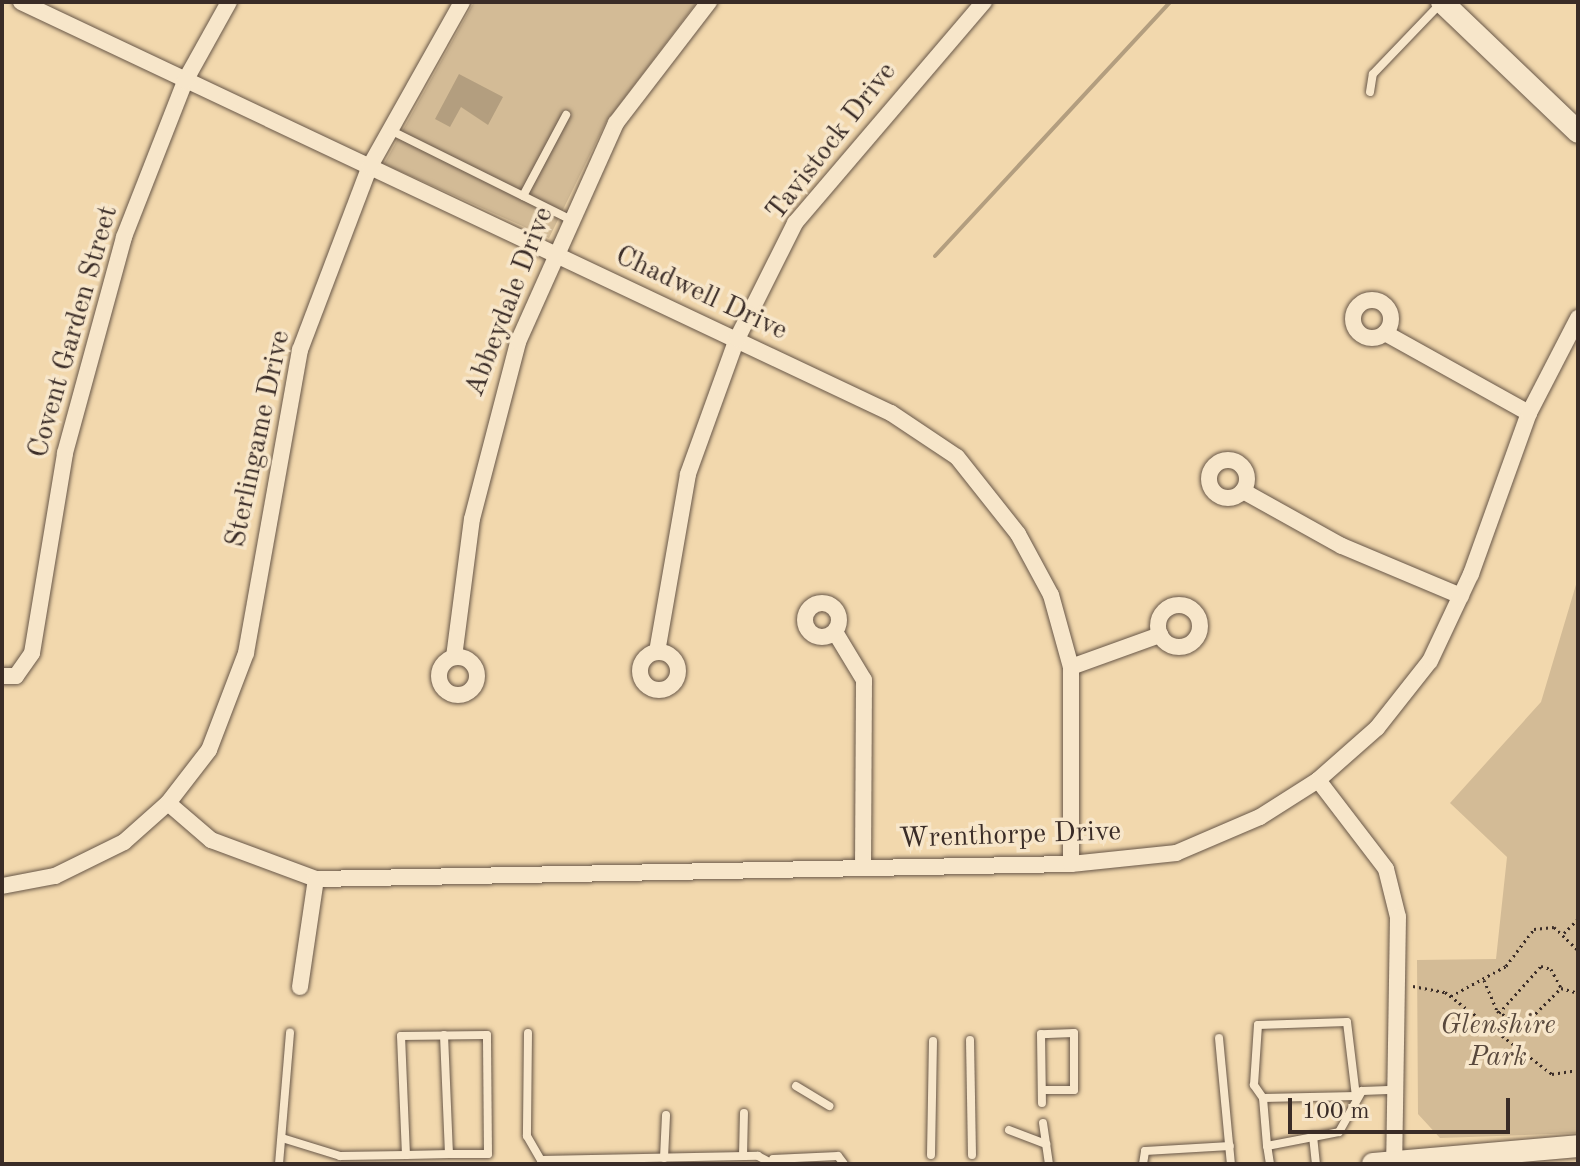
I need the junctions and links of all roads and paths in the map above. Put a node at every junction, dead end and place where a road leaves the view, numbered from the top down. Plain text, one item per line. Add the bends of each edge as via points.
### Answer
1 (21, 2) edge
2 (229, 2) edge
3 (462, 2) edge
4 (709, 2) edge
5 (984, 2) edge
6 (1442, 2) edge
7 (185, 81) junction
8 (1370, 92) dead end
9 (566, 115) dead end
10 (389, 130) junction
11 (1578, 132) edge
12 (370, 166) junction
13 (523, 196) junction
14 (569, 219) junction
15 (552, 254) junction
16 (1578, 318) edge
17 (1385, 333) dead end
18 (737, 339) junction
19 (1529, 413) junction
20 (1243, 491) dead end
21 (1461, 596) junction
22 (835, 632) dead end
23 (1160, 635) dead end
24 (657, 652) dead end
25 (454, 657) dead end
26 (1071, 667) junction
27 (2, 676) edge
28 (1318, 780) junction
29 (168, 803) junction
30 (1071, 864) junction
31 (863, 868) junction
32 (316, 879) junction
33 (2, 886) edge
34 (1578, 919) edge
35 (1563, 933) junction
36 (1578, 950) edge
37 (1484, 980) junction
38 (1397, 983) junction
39 (300, 987) dead end
40 (1561, 988) junction
41 (1578, 993) edge
42 (1451, 996) junction
43 (1499, 1013) junction
44 (290, 1032) dead end
45 (528, 1033) dead end
46 (444, 1035) junction
47 (1219, 1038) dead end
48 (970, 1040) dead end
49 (933, 1041) dead end
50 (1578, 1070) edge
51 (796, 1086) dead end
52 (1042, 1090) junction
53 (1395, 1090) junction
54 (1356, 1096) junction
55 (1263, 1098) junction
56 (1042, 1103) dead end
57 (829, 1106) dead end
58 (744, 1113) dead end
59 (666, 1115) dead end
60 (1043, 1123) dead end
61 (1009, 1130) dead end
62 (1313, 1136) junction
63 (282, 1138) junction
64 (1046, 1144) junction
65 (1230, 1146) junction
66 (1267, 1146) junction
67 (1578, 1146) edge
68 (449, 1154) junction
69 (406, 1155) junction
70 (931, 1155) dead end
71 (972, 1155) dead end
72 (743, 1156) junction
73 (664, 1158) junction
74 (642, 1161) edge
75 (773, 1162) edge
76 (1383, 1163) edge
77 (279, 1164) edge
78 (844, 1164) edge
79 (1049, 1164) edge
80 (1143, 1164) edge
81 (1231, 1164) edge
82 (1270, 1164) edge
83 (1316, 1164) edge

1 - 7 street, Chadwell Drive
2 - 7 street, Covent Garden Street
3 - 10 street, Sterlingame Drive
4 - 14 street, Abbeydale Drive via 616,123
5 - 18 street, Tavistock Drive via 892,101 795,223
6 - 8 lane via 1373,74
6 - 11 street
7 - 12 street, Chadwell Drive
7 - 27 street, Covent Garden Street via 124,237 65,453 32,653 16,676
9 - 13 lane
10 - 12 street, Sterlingame Drive
10 - 13 lane
12 - 15 street, Chadwell Drive
12 - 29 street, Sterlingame Drive via 300,350 233,698 209,750
13 - 14 lane
14 - 15 street, Abbeydale Drive
15 - 18 street, Chadwell Drive
15 - 25 street, Abbeydale Drive via 493,419
16 - 19 street, Wrenthorpe Drive
17 - 19 street
18 - 24 street, Tavistock Drive via 688,474
18 - 26 street, Chadwell Drive via 891,413 957,457 1018,534 1051,595
19 - 21 street, Wrenthorpe Drive
20 - 21 street via 1342,546
21 - 28 street, Wrenthorpe Drive via 1430,661 1377,728
22 - 31 street via 864,680
23 - 26 street
26 - 30 street, Chadwell Drive
28 - 30 street, Wrenthorpe Drive via 1260,817 1176,853
28 - 38 street via 1386,869 1398,917
29 - 32 street, Wrenthorpe Drive via 225,847
29 - 33 street, Sterlingame Drive via 92,860
30 - 31 street, Wrenthorpe Drive
31 - 32 street, Wrenthorpe Drive
32 - 39 street
34 - 35 path
35 - 36 path
35 - 37 path via 1534,929 1506,966
37 - 42 path
37 - 43 path
38 - 42 path
38 - 53 street
40 - 41 path
40 - 43 path via 1529,1026
40 - 43 path via 1551,969 1530,971
42 - 50 path via 1533,1063 1559,1076
44 - 63 lane
45 - 74 lane via 532,1152 541,1160
46 - 68 lane
46 - 68 lane via 487,1035 488,1154
46 - 69 lane via 401,1036
47 - 65 lane
48 - 71 lane
49 - 70 lane
51 - 57 lane
52 - 52 lane via 1041,1034 1074,1033 1074,1090
52 - 56 lane
53 - 54 lane
53 - 76 street
54 - 55 lane
54 - 55 lane via 1351,1028 1333,1018 1258,1025 1254,1085
54 - 62 lane via 1343,1128
55 - 66 lane
58 - 72 lane
59 - 73 lane
60 - 64 lane
61 - 64 lane
62 - 66 lane
62 - 83 lane
63 - 69 lane via 340,1156
63 - 77 lane
64 - 79 lane
65 - 80 lane via 1145,1151
65 - 81 lane
66 - 82 lane
67 - 76 street
68 - 69 lane
72 - 73 lane
72 - 75 lane
73 - 74 lane
75 - 78 lane via 838,1156

